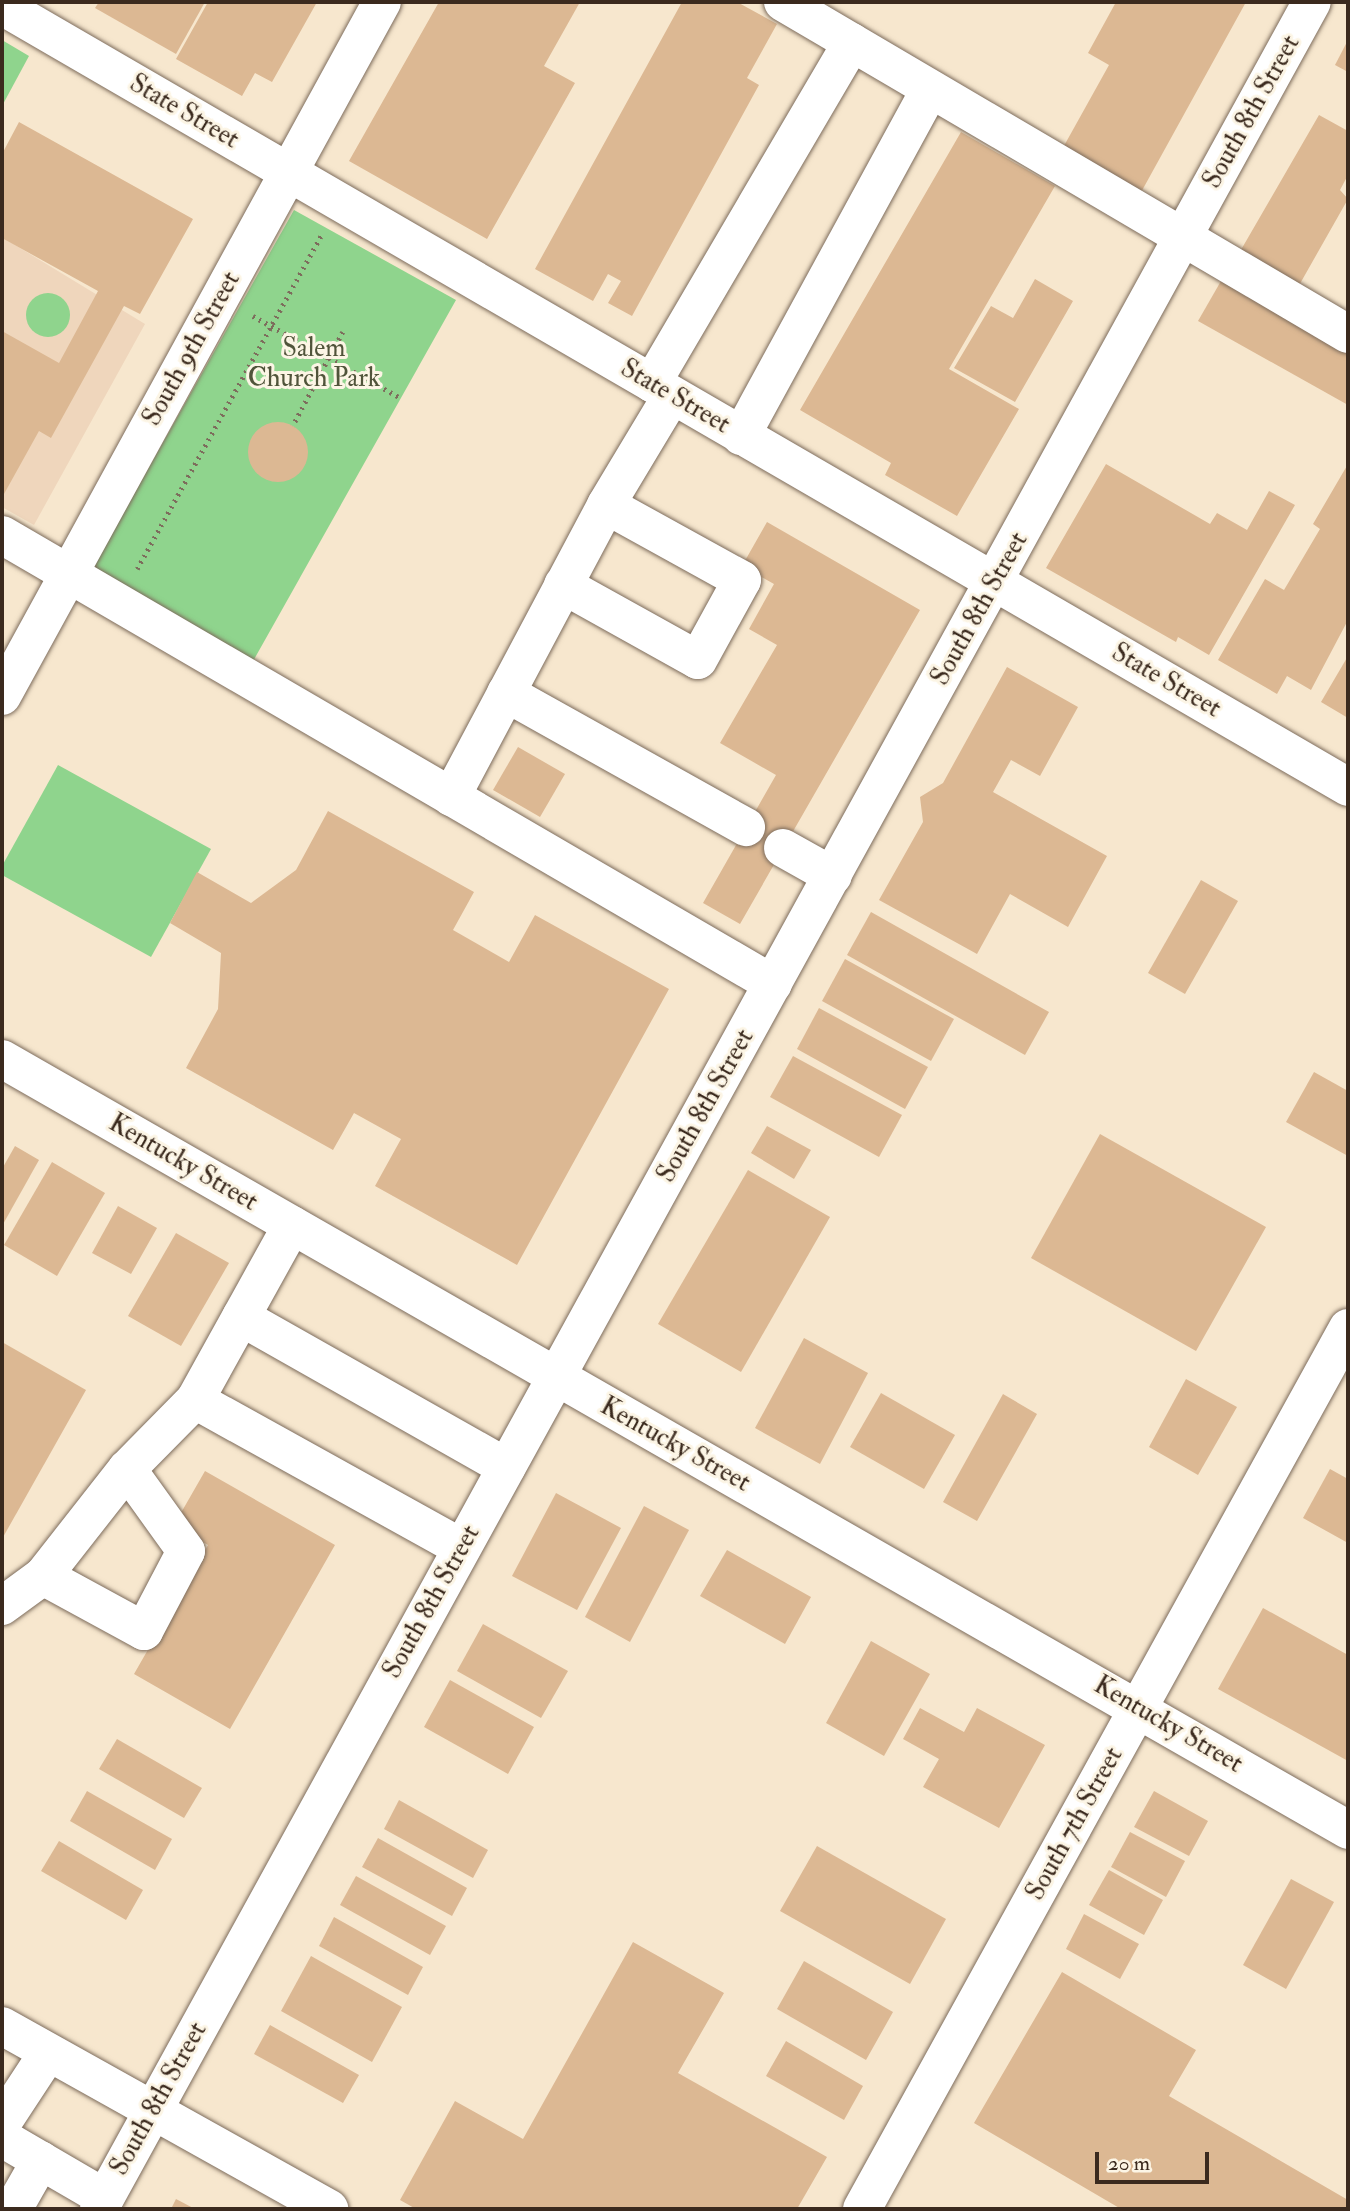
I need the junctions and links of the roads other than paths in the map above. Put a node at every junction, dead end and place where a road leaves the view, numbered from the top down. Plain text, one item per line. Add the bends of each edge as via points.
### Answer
1 (382, 2) edge
2 (783, 2) edge
3 (1312, 2) edge
4 (2, 6) edge
5 (852, 42) junction
6 (930, 89) junction
7 (288, 172) junction
8 (1183, 238) junction
9 (1348, 334) edge
10 (662, 389) junction
11 (741, 436) junction
12 (606, 505) junction
13 (2, 535) edge
14 (68, 575) junction
15 (995, 582) junction
16 (563, 585) junction
17 (506, 693) junction
18 (2, 696) edge
19 (1348, 787) edge
20 (451, 797) junction
21 (746, 827) dead end
22 (783, 848) dead end
23 (833, 876) junction
24 (774, 984) junction
25 (2, 1059) edge
26 (292, 1225) junction
27 (241, 1317) junction
28 (1348, 1328) edge
29 (554, 1378) junction
30 (195, 1400) junction
31 (506, 1468) junction
32 (127, 1469) junction
33 (462, 1548) junction
34 (43, 1576) junction
35 (2, 1606) edge
36 (1141, 1708) junction
37 (1348, 1830) edge
38 (2, 2026) edge
39 (48, 2053) junction
40 (152, 2112) junction
41 (2, 2123) edge
42 (2, 2138) edge
43 (41, 2160) junction
44 (102, 2204) edge
45 (13, 2209) edge
46 (329, 2209) edge
47 (862, 2209) edge

1 - 7 street, South 9th Street
2 - 5 street
3 - 8 street, South 8th Street
4 - 7 street, State Street
5 - 6 street
5 - 10 street
6 - 8 street
6 - 11 street
7 - 10 street, State Street
7 - 14 street, South 9th Street
8 - 9 street
8 - 15 street, South 8th Street
10 - 11 street, State Street
10 - 12 street
11 - 15 street, State Street
12 - 16 street
12 - 16 street via 742,580 698,660
13 - 14 street
14 - 18 street, South 9th Street
14 - 20 street
15 - 19 street, State Street
15 - 23 street, South 8th Street
16 - 17 street
17 - 20 street
17 - 21 street
20 - 24 street
22 - 23 street
23 - 24 street, South 8th Street
24 - 29 street, South 8th Street
25 - 26 street, Kentucky Street
26 - 27 street
26 - 29 street, Kentucky Street
27 - 30 street
27 - 31 street
28 - 36 street, South 7th Street
29 - 31 street, South 8th Street
29 - 36 street, Kentucky Street
30 - 32 street
30 - 33 street
31 - 33 street, South 8th Street
32 - 34 street
32 - 34 street via 186,1551 144,1630
33 - 40 street, South 8th Street
34 - 35 street
36 - 37 street, Kentucky Street
36 - 47 street, South 7th Street
38 - 39 street
39 - 40 street
39 - 41 street
40 - 44 street, South 8th Street
40 - 46 street
42 - 43 street
43 - 44 street
43 - 45 street

